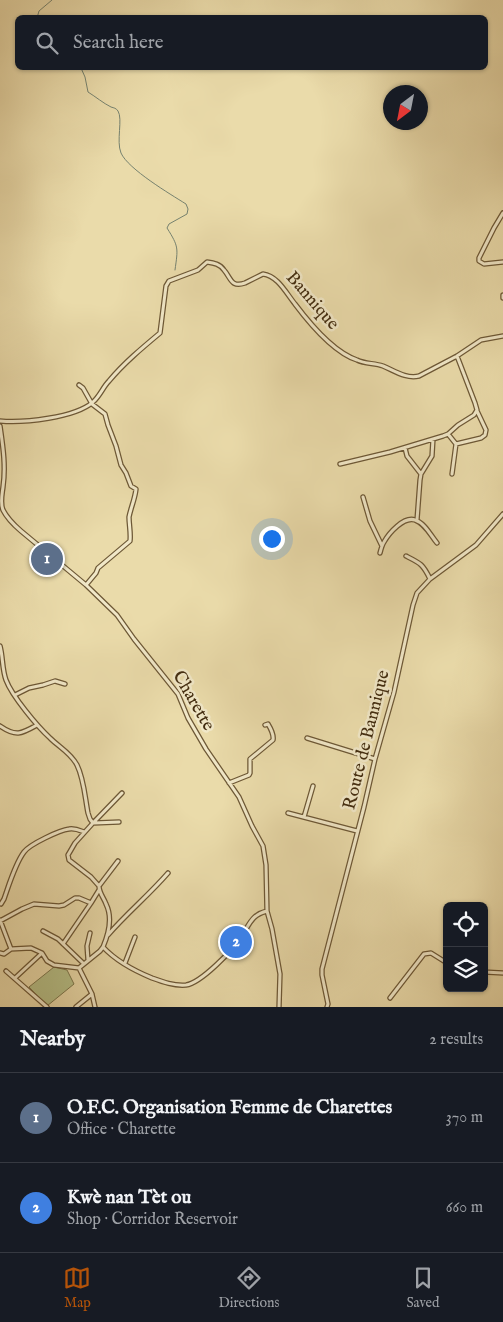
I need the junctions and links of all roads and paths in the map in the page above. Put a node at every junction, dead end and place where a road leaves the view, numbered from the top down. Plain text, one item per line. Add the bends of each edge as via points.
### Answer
1 (503, 214) edge
2 (503, 262) edge
3 (503, 336) edge
4 (457, 356) junction
5 (79, 385) dead end
6 (92, 404) junction
7 (477, 410) junction
8 (0, 421) edge
9 (0, 426) edge
10 (448, 434) junction
11 (433, 439) junction
12 (456, 444) junction
13 (405, 448) junction
14 (340, 464) dead end
15 (421, 474) junction
16 (452, 474) dead end
17 (363, 497) dead end
18 (1, 505) edge
19 (503, 514) edge
20 (417, 520) junction
21 (437, 543) dead end
22 (382, 546) junction
23 (380, 553) dead end
24 (408, 557) dead end
25 (430, 579) junction
26 (86, 585) junction
27 (0, 646) edge
28 (66, 684) dead end
29 (15, 694) junction
30 (37, 725) junction
31 (266, 725) dead end
32 (0, 726) edge
33 (307, 738) dead end
34 (375, 758) junction
35 (229, 783) junction
36 (312, 786) dead end
37 (122, 794) dead end
38 (288, 814) dead end
39 (304, 817) junction
40 (119, 822) dead end
41 (93, 823) junction
42 (358, 831) junction
43 (84, 832) junction
44 (118, 861) dead end
45 (168, 874) dead end
46 (99, 888) junction
47 (91, 903) junction
48 (0, 904) edge
49 (267, 911) junction
50 (0, 921) edge
51 (43, 931) dead end
52 (90, 933) dead end
53 (108, 936) junction
54 (135, 936) dead end
55 (63, 944) junction
56 (104, 947) junction
57 (11, 949) junction
58 (0, 953) edge
59 (42, 953) junction
60 (89, 960) junction
61 (443, 960) edge
62 (125, 963) junction
63 (84, 964) junction
64 (79, 968) junction
65 (6, 971) dead end
66 (488, 972) edge
67 (503, 973) edge
68 (15, 978) junction
69 (92, 994) junction
70 (390, 998) dead end
71 (328, 1006) edge
72 (47, 1007) edge
73 (76, 1007) edge
74 (95, 1007) edge
75 (279, 1007) edge

1 - 2 street via 479,258 484,264
3 - 4 street, Bannique via 481,340
4 - 6 street, Bannique via 415,377 354,360 320,334 272,277 263,274 238,284 228,279 215,263 207,262 198,270 169,281 160,334 134,355
4 - 7 street
5 - 6 street
6 - 8 street via 42,420
6 - 26 street via 105,414 122,465 131,486 136,489 130,516 130,541 98,568
7 - 10 street
7 - 12 street via 485,435
9 - 18 street, Charette via 5,475
10 - 11 street
10 - 12 street
11 - 13 street
11 - 15 street via 432,456
12 - 16 street
13 - 14 street
13 - 15 street via 406,456
15 - 20 street
17 - 22 street
18 - 26 street, Charette via 12,523
19 - 25 street, Route de Bannique via 476,545
20 - 21 street
20 - 22 street via 399,525
22 - 23 street
24 - 25 street via 425,568
25 - 34 street, Route de Bannique via 417,593 413,605 394,692
26 - 35 street, Charette via 118,615 178,694 197,734
27 - 29 street via 6,681
28 - 29 street via 55,682
29 - 30 street
30 - 32 street via 17,734
30 - 41 street via 77,764
31 - 35 street via 273,734 273,740 250,759 249,775
33 - 34 street
34 - 42 street, Route de Bannique
35 - 49 street, Charette via 263,846
36 - 39 street
37 - 41 street
38 - 39 street
39 - 42 street
40 - 41 street
41 - 43 street
42 - 71 street, Route de Bannique via 322,969
43 - 46 street via 70,850 69,860 91,877
43 - 48 street via 65,829 24,851
44 - 46 street
45 - 53 street
46 - 47 street
46 - 53 street via 109,911
47 - 50 street via 75,898 59,906 34,904
47 - 55 street
49 - 62 street via 253,918 222,960 187,985 170,984 138,972
49 - 75 street, Charette via 280,974
50 - 57 street
51 - 55 street
52 - 60 street
53 - 56 street
54 - 62 street
55 - 63 street
56 - 60 street
56 - 62 street
57 - 58 street
57 - 59 street via 31,948
59 - 64 street via 54,965
59 - 68 street
60 - 63 street
61 - 70 street via 431,953 424,954
63 - 64 street
64 - 69 street
65 - 68 street
66 - 67 street
68 - 72 street
69 - 73 street
69 - 74 street

